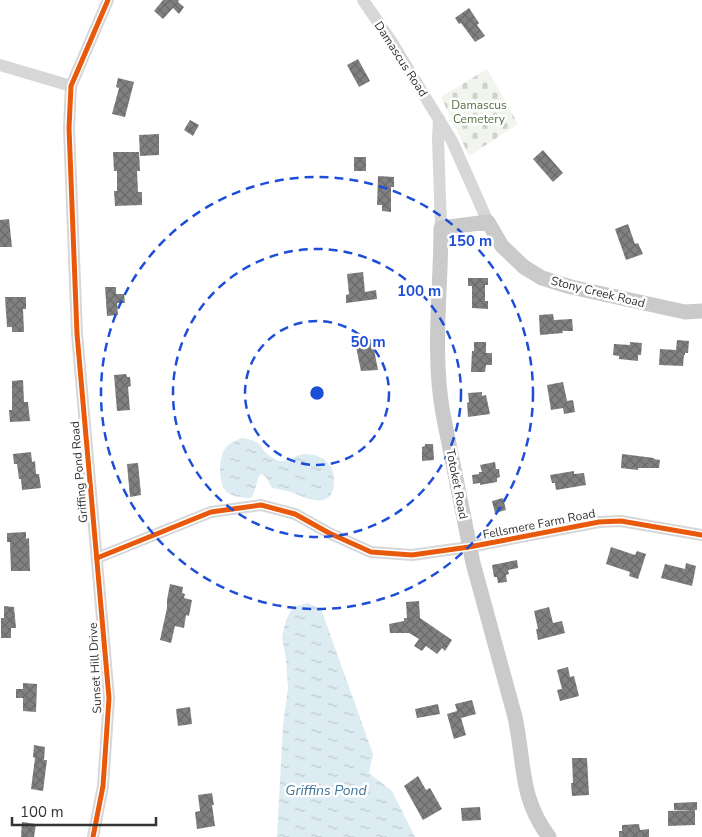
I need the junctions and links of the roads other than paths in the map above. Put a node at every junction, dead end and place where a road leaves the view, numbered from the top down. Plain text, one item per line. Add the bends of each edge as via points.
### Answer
1 (108, 0) edge
2 (363, 0) edge
3 (0, 65) edge
4 (71, 86) junction
5 (439, 119) junction
6 (488, 222) junction
7 (440, 228) junction
8 (702, 311) edge
9 (702, 535) edge
10 (470, 547) junction
11 (97, 558) junction
12 (93, 837) edge
13 (549, 837) edge

1 - 4 street, Griffing Pond Road
2 - 5 street, Damascus Road
3 - 4 street
4 - 11 street, Griffing Pond Road via 68,128 77,334
5 - 6 street, Stony Creek Road
5 - 7 street, Totoket Road
6 - 7 main road
6 - 8 main road, Stony Creek Road via 502,246 524,267 542,278 685,312
7 - 10 main road, Totoket Road via 440,393
9 - 10 street, Fellsmere Farm Road via 621,521 599,522
10 - 11 street via 412,555 371,552 295,514 261,505 211,512
10 - 13 main road, Totoket Road via 515,717 525,788 532,809
11 - 12 street, Sunset Hill Drive via 109,698 103,786

